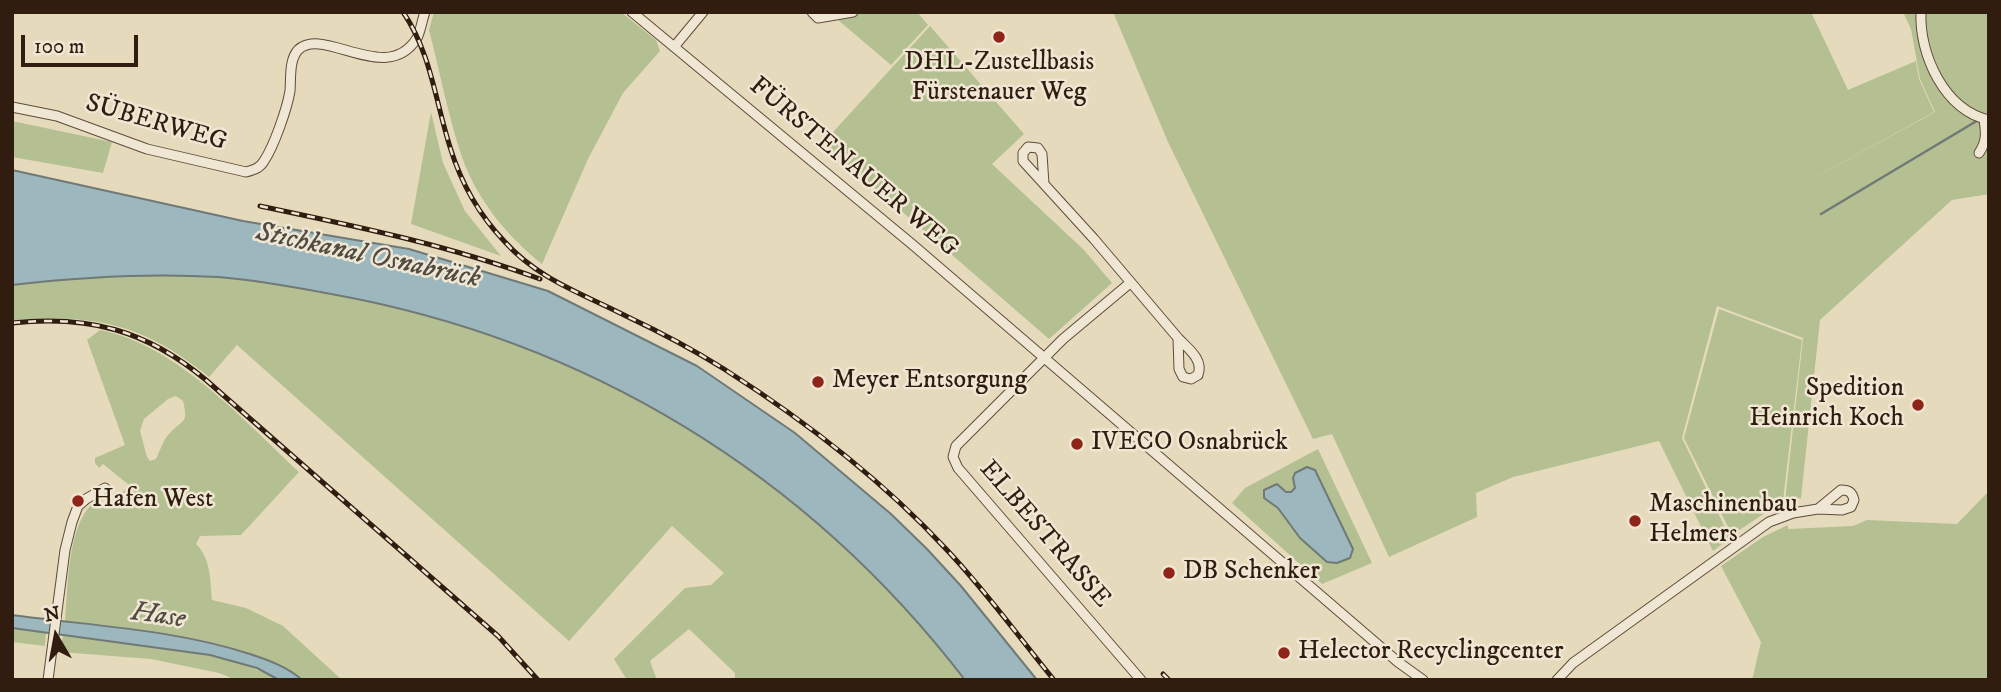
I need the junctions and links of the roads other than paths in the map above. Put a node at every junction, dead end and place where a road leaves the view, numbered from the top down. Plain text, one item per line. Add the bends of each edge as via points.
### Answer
1 (425, 12) edge
2 (632, 12) edge
3 (702, 12) edge
4 (812, 12) edge
5 (853, 12) edge
6 (1921, 12) edge
7 (674, 47) junction
8 (12, 107) edge
9 (1984, 119) edge
10 (1989, 145) edge
11 (1044, 184) dead end
12 (1130, 283) junction
13 (1178, 338) dead end
14 (1045, 357) junction
15 (105, 488) dead end
16 (1818, 509) dead end
17 (48, 680) edge
18 (1141, 680) edge
19 (1423, 680) edge
20 (1557, 680) edge

1 - 8 street, SÜBERWEG via 418,37 392,57 316,44 296,52 286,110 264,162 255,170 246,172 147,149 57,116
2 - 7 street, FÜRSTENAUER WEG
3 - 7 street
4 - 5 street via 818,18
6 - 9 street via 1922,39 1934,70 1958,103
7 - 14 street, FÜRSTENAUER WEG
9 - 10 street via 1987,134 1979,153
11 - 12 street
12 - 13 street
12 - 14 street
14 - 18 street, ELBESTRASSE via 956,446 954,463
14 - 19 street, FÜRSTENAUER WEG
15 - 17 street via 78,506 65,550
16 - 20 street via 1793,513 1761,527 1573,663

